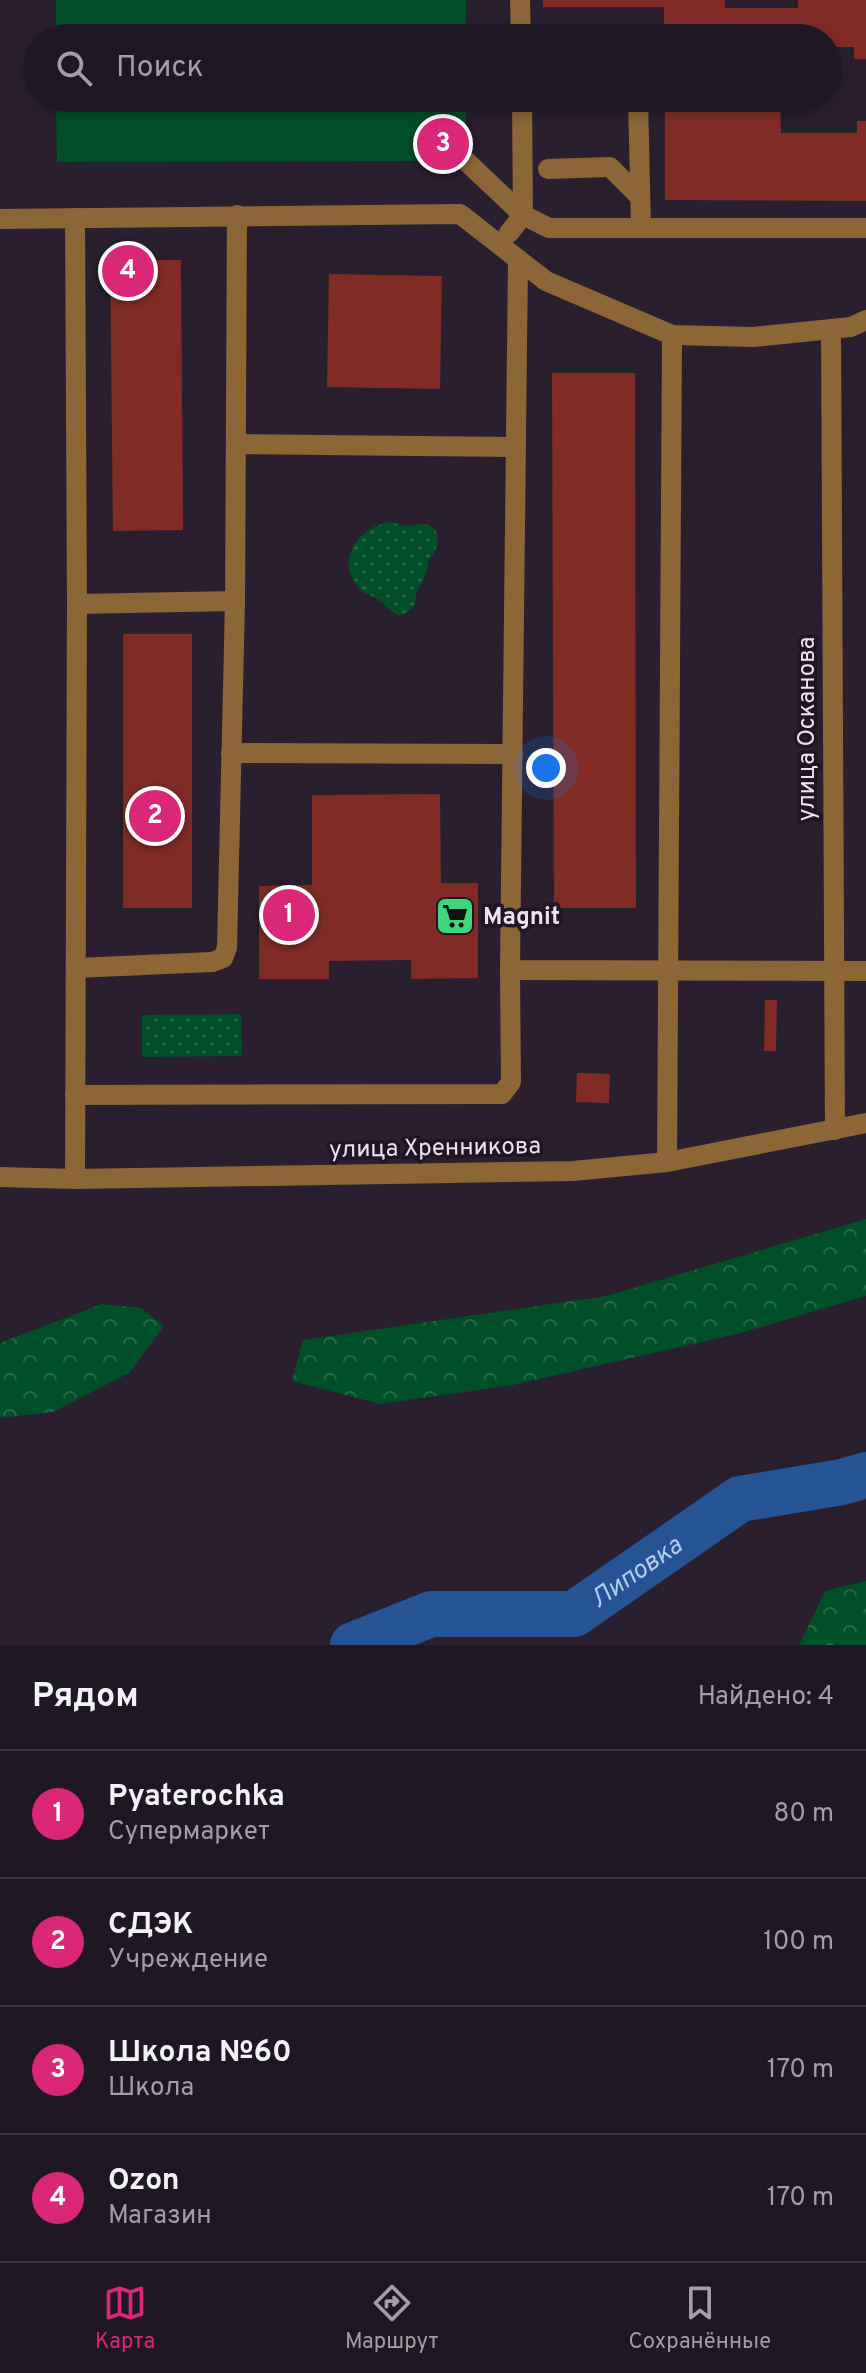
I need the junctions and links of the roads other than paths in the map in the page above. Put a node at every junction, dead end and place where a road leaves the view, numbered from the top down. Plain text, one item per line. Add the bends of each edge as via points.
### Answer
1 (520, 0) edge
2 (521, 24) edge
3 (522, 112) edge
4 (638, 112) edge
5 (466, 161) dead end
6 (548, 169) dead end
7 (640, 197) junction
8 (237, 215) junction
9 (523, 215) junction
10 (75, 218) junction
11 (0, 219) edge
12 (641, 228) junction
13 (866, 228) edge
14 (509, 233) dead end
15 (518, 259) junction
16 (866, 320) edge
17 (831, 329) junction
18 (672, 335) junction
19 (236, 444) junction
20 (516, 447) junction
21 (235, 601) junction
22 (77, 604) junction
23 (231, 753) junction
24 (513, 754) junction
25 (76, 968) junction
26 (510, 970) junction
27 (832, 971) junction
28 (866, 971) edge
29 (670, 972) junction
30 (75, 1095) junction
31 (866, 1123) edge
32 (835, 1130) junction
33 (667, 1162) junction
34 (0, 1177) edge
35 (75, 1179) junction

1 - 2 street
3 - 9 street
4 - 7 street
5 - 9 street
6 - 7 street via 610,167
7 - 12 street
8 - 10 street
8 - 15 street via 460,214
8 - 19 street
9 - 12 street via 549,228
9 - 14 street
10 - 11 street
10 - 22 street
12 - 13 street
15 - 18 street via 546,281
15 - 20 street
16 - 17 street
17 - 18 street via 753,337
17 - 27 street, улица Осканова
18 - 29 street
19 - 20 street
19 - 21 street
20 - 24 street
21 - 22 street
21 - 23 street
22 - 25 street
23 - 24 street
23 - 25 street via 223,958
24 - 26 street
25 - 30 street
26 - 29 street
26 - 30 street via 511,1082 502,1094
27 - 28 street
27 - 29 street
27 - 32 street, улица Осканова
29 - 33 street
30 - 35 street
31 - 32 street, улица Хренникова
32 - 33 street, улица Хренникова
33 - 35 street, улица Хренникова via 573,1171
34 - 35 street, улица Хренникова

